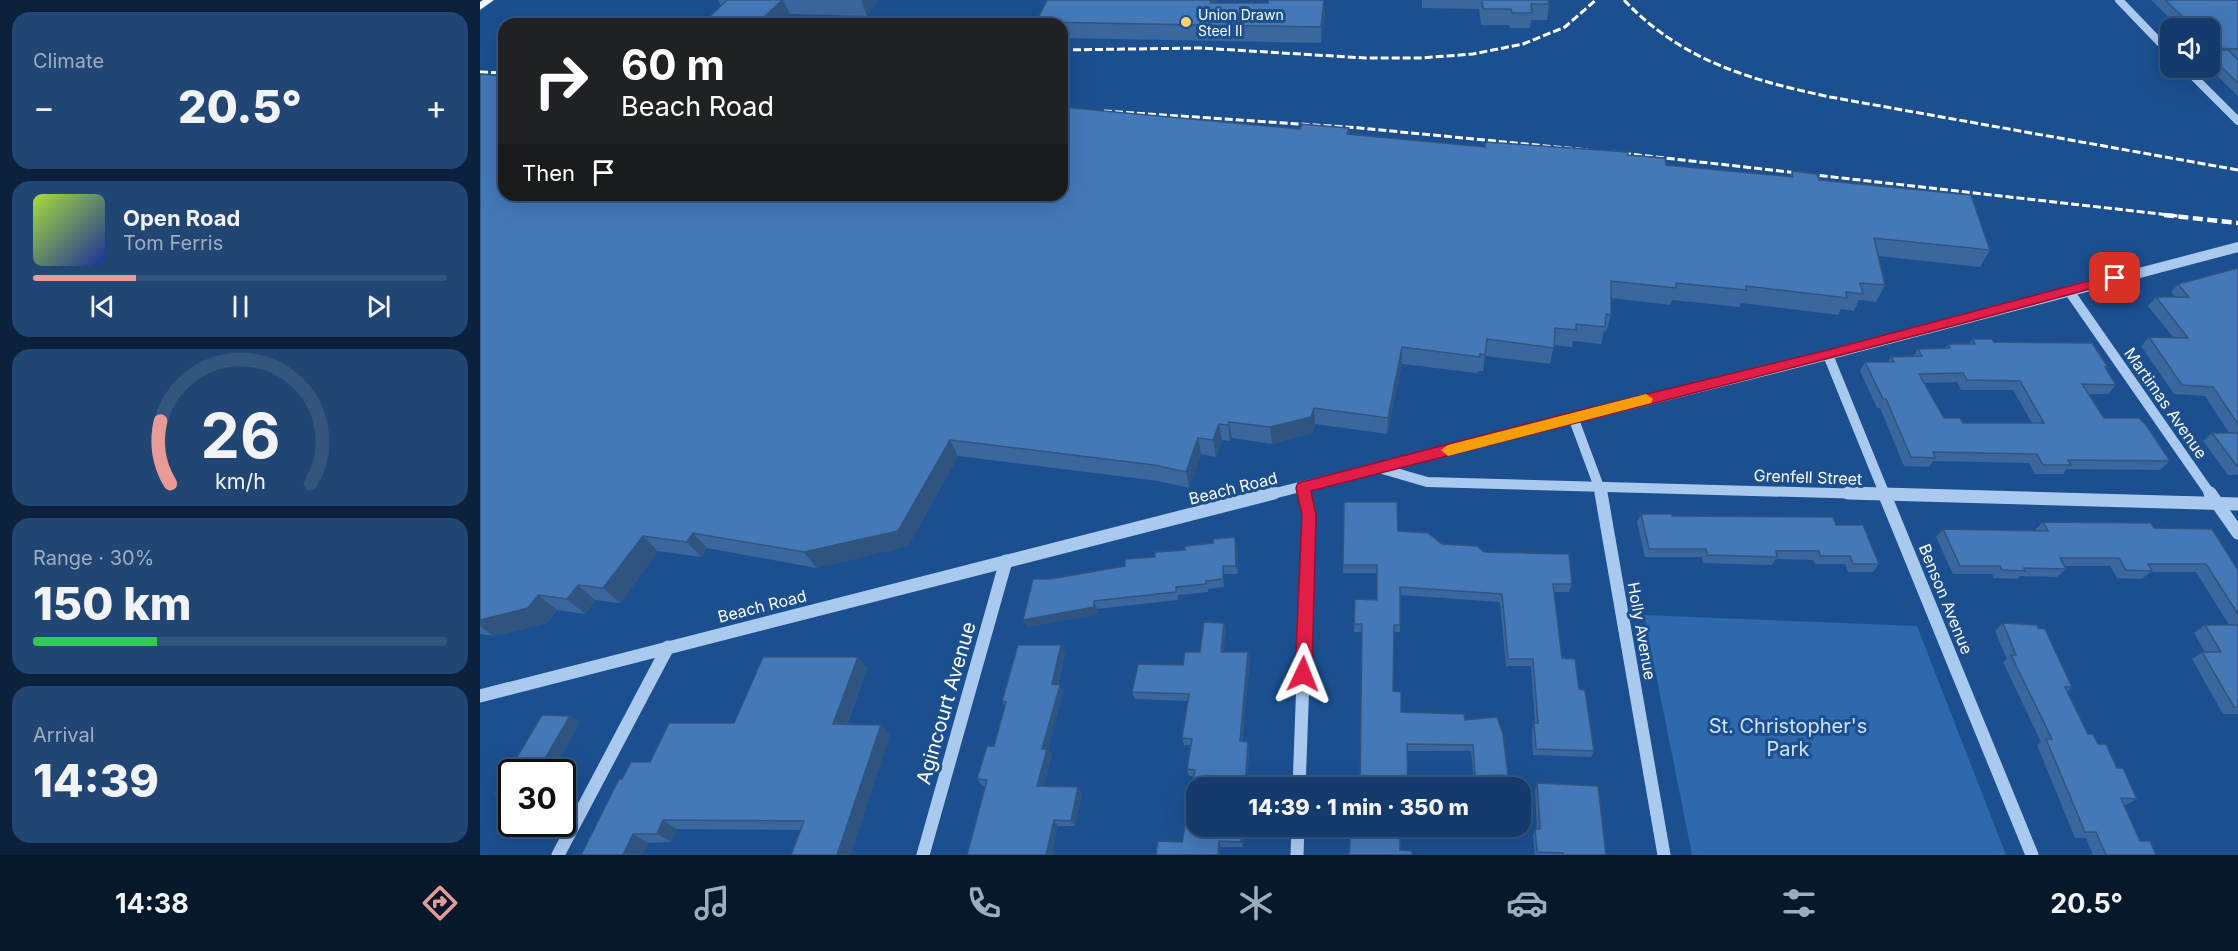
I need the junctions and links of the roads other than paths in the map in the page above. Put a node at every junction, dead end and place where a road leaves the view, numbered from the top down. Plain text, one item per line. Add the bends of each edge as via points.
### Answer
1 (489, 0) edge
2 (2119, 0) edge
3 (480, 7) edge
4 (2160, 42) edge
5 (2195, 78) edge
6 (2238, 121) edge
7 (2238, 247) edge
8 (2069, 291) junction
9 (1828, 355) junction
10 (1573, 417) junction
11 (1378, 468) junction
12 (1599, 486) junction
13 (1304, 488) junction
14 (1887, 496) junction
15 (2218, 503) junction
16 (2238, 504) edge
17 (2238, 533) edge
18 (1006, 561) junction
19 (668, 647) junction
20 (480, 696) edge
21 (1299, 777) edge
22 (1298, 837) edge
23 (558, 855) edge
24 (923, 855) edge
25 (1297, 855) edge
26 (1664, 855) edge
27 (2032, 855) edge

1 - 3 main road
2 - 4 street
5 - 6 street
7 - 8 street, Beach Road
8 - 9 street, Beach Road
8 - 15 street, Martimas Avenue
9 - 10 street, Beach Road
9 - 14 street, Benson Avenue
10 - 11 street, Beach Road
10 - 12 street, Holly Avenue
11 - 12 street, Grenfell Street via 1427,482
11 - 13 street, Beach Road
12 - 14 street, Grenfell Street
12 - 26 street, Holly Avenue
13 - 18 street, Beach Road
13 - 21 street via 1309,515
14 - 15 street, Grenfell Street
14 - 27 street, Benson Avenue
15 - 16 street, Grenfell Street
15 - 17 street, Martimas Avenue
18 - 19 street, Beach Road
18 - 24 street, Agincourt Avenue
19 - 20 street, Beach Road
19 - 23 street
22 - 25 street

